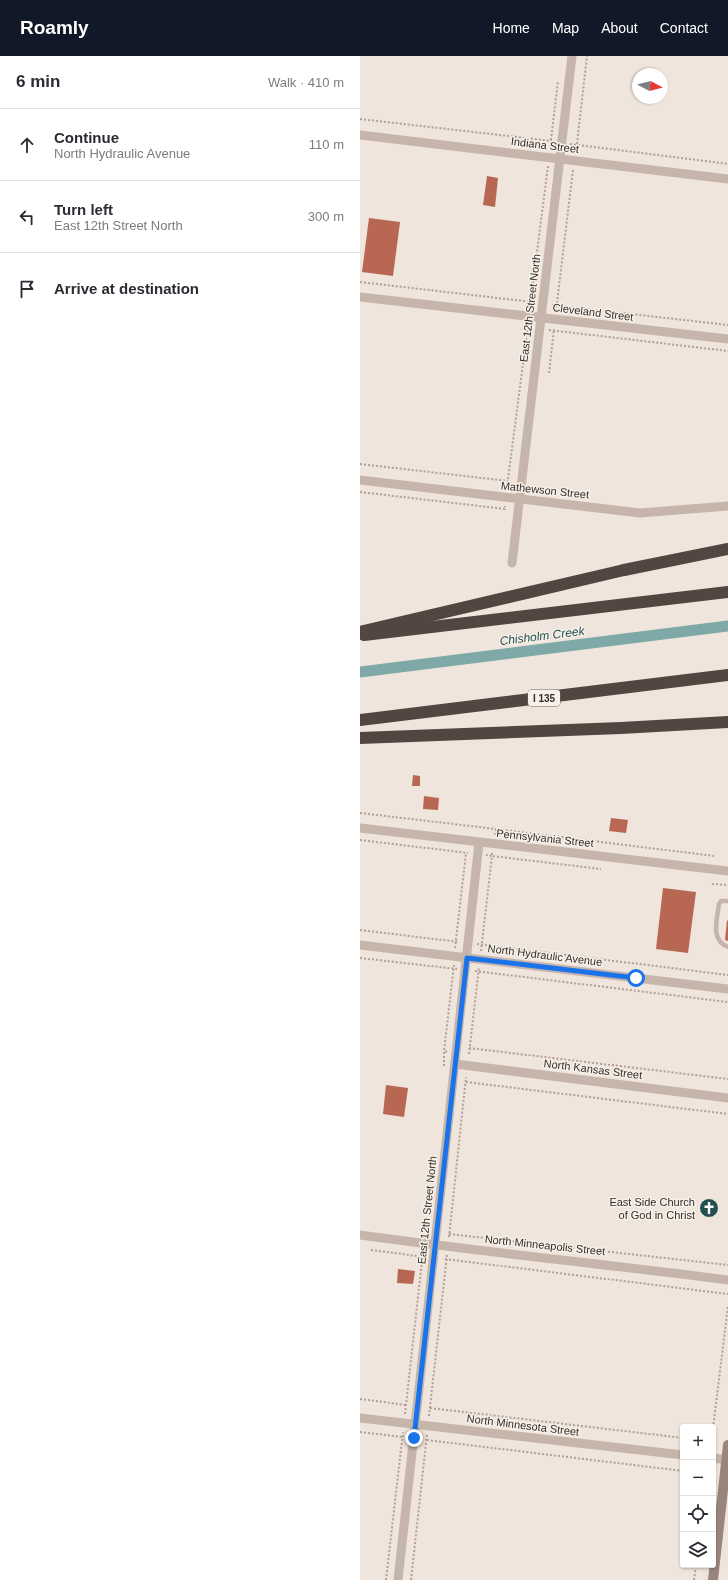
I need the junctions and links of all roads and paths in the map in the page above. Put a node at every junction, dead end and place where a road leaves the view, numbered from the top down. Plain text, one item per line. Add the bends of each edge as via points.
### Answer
1 (572, 56) edge
2 (587, 56) edge
3 (558, 79) dead end
4 (360, 119) edge
5 (360, 135) edge
6 (551, 141) junction
7 (562, 143) junction
8 (576, 144) junction
9 (549, 158) junction
10 (560, 159) junction
11 (574, 161) junction
12 (728, 164) edge
13 (728, 179) edge
14 (360, 297) edge
15 (529, 317) junction
16 (541, 318) junction
17 (555, 320) junction
18 (728, 339) edge
19 (549, 373) dead end
20 (360, 464) edge
21 (360, 480) edge
22 (508, 481) junction
23 (360, 492) edge
24 (506, 498) junction
25 (519, 499) junction
26 (728, 506) edge
27 (728, 549) edge
28 (512, 563) dead end
29 (728, 592) edge
30 (360, 632) edge
31 (360, 636) edge
32 (728, 676) edge
33 (360, 720) edge
34 (728, 722) edge
35 (360, 738) edge
36 (360, 813) edge
37 (360, 828) edge
38 (496, 830) dead end
39 (360, 840) edge
40 (479, 843) junction
41 (478, 854) junction
42 (728, 871) edge
43 (712, 884) dead end
44 (728, 885) edge
45 (728, 901) edge
46 (360, 930) edge
47 (468, 943) junction
48 (360, 945) edge
49 (481, 945) junction
50 (728, 947) edge
51 (360, 958) edge
52 (467, 958) junction
53 (480, 959) junction
54 (465, 970) junction
55 (478, 972) junction
56 (728, 975) edge
57 (728, 989) edge
58 (728, 1002) edge
59 (469, 1048) junction
60 (469, 1054) dead end
61 (455, 1064) junction
62 (466, 1077) dead end
63 (728, 1079) edge
64 (466, 1082) junction
65 (728, 1098) edge
66 (728, 1114) edge
67 (449, 1234) junction
68 (360, 1235) edge
69 (424, 1244) junction
70 (435, 1245) junction
71 (448, 1247) junction
72 (371, 1250) dead end
73 (423, 1256) junction
74 (434, 1258) junction
75 (446, 1259) junction
76 (728, 1265) edge
77 (728, 1280) edge
78 (728, 1294) edge
79 (728, 1306) edge
80 (360, 1399) edge
81 (406, 1405) junction
82 (418, 1406) junction
83 (430, 1408) junction
84 (360, 1418) edge
85 (404, 1423) junction
86 (415, 1424) junction
87 (713, 1424) edge
88 (428, 1426) junction
89 (360, 1432) edge
90 (402, 1437) junction
91 (414, 1438) junction
92 (680, 1438) edge
93 (426, 1440) junction
94 (728, 1445) edge
95 (680, 1455) edge
96 (716, 1458) edge
97 (727, 1460) edge
98 (680, 1471) edge
99 (696, 1568) edge
100 (386, 1580) edge
101 (398, 1580) edge
102 (411, 1580) edge
103 (694, 1580) edge
104 (713, 1580) edge

1 - 7 street, East 12th Street North
2 - 8 path
3 - 6 path
4 - 6 path
5 - 9 street, Indiana Street
6 - 7 path
6 - 9 path
7 - 8 path
7 - 10 street, East 12th Street North
8 - 11 path
8 - 12 path
9 - 10 street, Indiana Street
9 - 15 path
10 - 11 street, Indiana Street
10 - 16 street, East 12th Street North
11 - 13 street, Indiana Street
11 - 17 path
14 - 15 street, Cleveland Street
15 - 16 street, Cleveland Street
15 - 22 path
16 - 17 street, Cleveland Street
16 - 25 street, East 12th Street North
17 - 18 street, Cleveland Street
17 - 19 path
20 - 22 path
21 - 24 street, Mathewson Street
22 - 24 path
23 - 24 path via 505,509
24 - 25 street, Mathewson Street
25 - 26 street, Mathewson Street via 640,513
25 - 28 street, East 12th Street North
27 - 30 highway, bridge via 624,570
29 - 31 highway
32 - 33 highway, I 135
34 - 35 highway
36 - 38 path
37 - 40 street, Pennsylvania Street
39 - 41 path
40 - 41 street, East 12th Street North
40 - 42 street, Pennsylvania Street
41 - 47 street, East 12th Street North
41 - 49 path via 492,856
43 - 44 path
45 - 50 lane via 721,901 719,904 716,934 718,940
46 - 47 path
47 - 49 path
47 - 52 street, East 12th Street North
48 - 52 street, North Hydraulic Avenue
49 - 53 path
49 - 56 path
51 - 54 path
52 - 53 street, North Hydraulic Avenue
52 - 54 street, East 12th Street North
53 - 55 path
53 - 57 street, North Hydraulic Avenue
54 - 55 path
54 - 61 street, East 12th Street North
55 - 58 path
55 - 59 path
59 - 60 path
59 - 63 path
61 - 65 street, North Kansas Street
61 - 70 street, East 12th Street North
62 - 64 path
64 - 66 path
64 - 67 path
67 - 71 path
67 - 76 path
68 - 69 street, North Minneapolis Street
69 - 70 street, North Minneapolis Street
69 - 73 path
70 - 71 street, North Minneapolis Street
70 - 74 street, East 12th Street North
71 - 75 path
71 - 77 street, North Minneapolis Street
72 - 73 path
73 - 74 path
73 - 81 path
74 - 75 path
74 - 82 street, East 12th Street North
75 - 78 path
75 - 83 path
79 - 87 path
80 - 81 path
81 - 82 path
81 - 85 path
82 - 83 path
82 - 86 street, East 12th Street North
83 - 88 path
83 - 92 path
84 - 85 street, North Minnesota Street
85 - 86 street, North Minnesota Street
85 - 90 path
86 - 88 street, North Minnesota Street
86 - 91 street, East 12th Street North
88 - 93 path
88 - 95 street, North Minnesota Street
89 - 90 path
90 - 91 path
90 - 100 path
91 - 93 path
91 - 101 street, East 12th Street North
93 - 98 path
93 - 102 path
94 - 97 main road
96 - 97 street
97 - 104 main road
99 - 103 path

